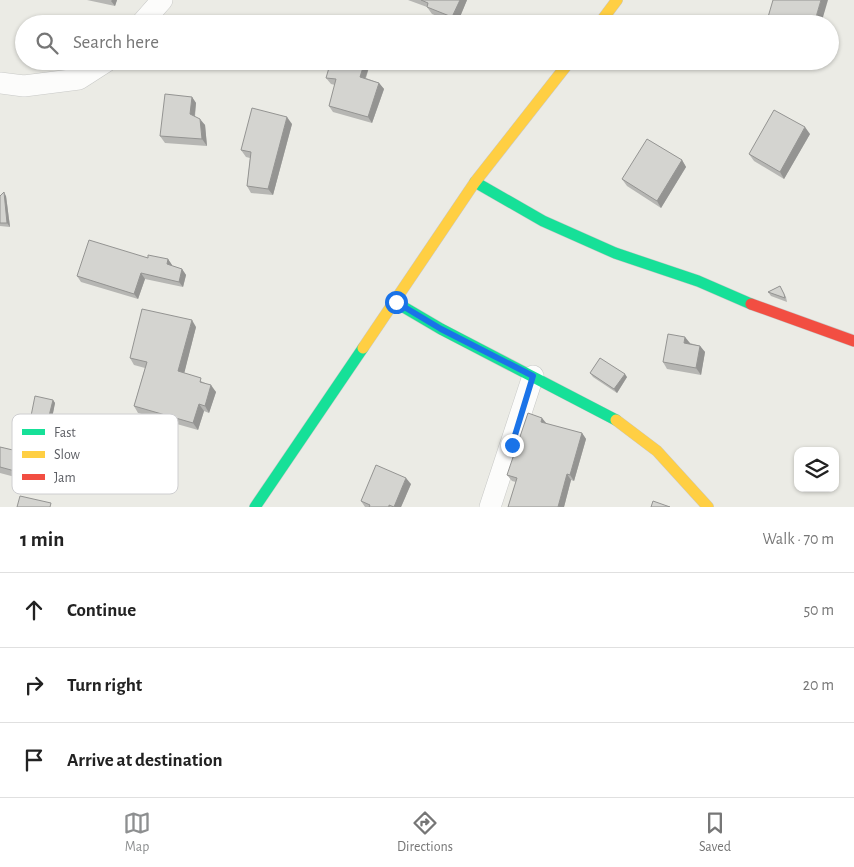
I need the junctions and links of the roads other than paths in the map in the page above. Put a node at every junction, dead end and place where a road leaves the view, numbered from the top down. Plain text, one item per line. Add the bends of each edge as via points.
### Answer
1 (162, 0) edge
2 (617, 0) edge
3 (149, 15) edge
4 (606, 15) edge
5 (93, 70) edge
6 (563, 70) edge
7 (0, 84) edge
8 (476, 182) junction
9 (396, 302) junction
10 (854, 342) edge
11 (533, 376) junction
12 (255, 507) edge
13 (490, 507) edge
14 (708, 507) edge

1 - 3 street
2 - 4 main road
5 - 7 street via 79,79 24,86
6 - 8 main road
8 - 9 main road
8 - 10 main road via 543,220 615,253 698,281 769,312
9 - 11 main road
9 - 12 main road
11 - 13 street
11 - 14 main road via 624,424 657,451

